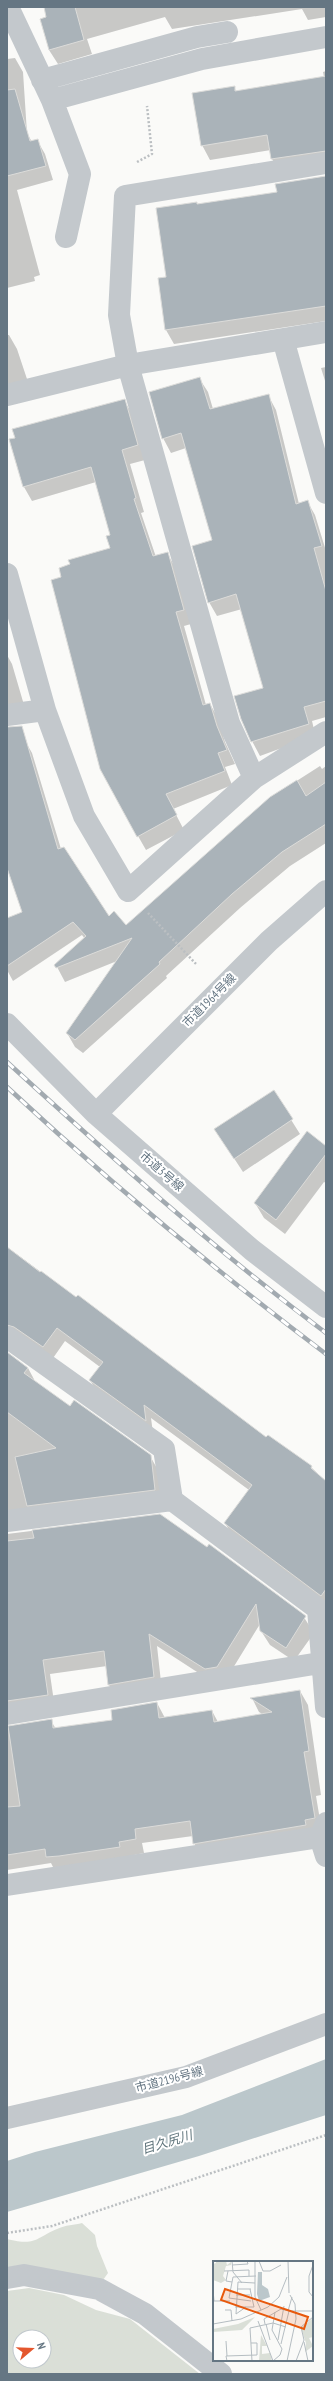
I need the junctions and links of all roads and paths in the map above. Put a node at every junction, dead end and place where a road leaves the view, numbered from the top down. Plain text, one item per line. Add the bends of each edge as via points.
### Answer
1 (8, 7) edge
2 (227, 32) dead end
3 (326, 36) edge
4 (42, 80) junction
5 (52, 100) junction
6 (140, 108) dead end
7 (326, 163) edge
8 (133, 164) dead end
9 (66, 237) dead end
10 (326, 332) edge
11 (283, 339) junction
12 (128, 364) junction
13 (7, 394) edge
14 (326, 493) edge
15 (7, 574) edge
16 (45, 710) junction
17 (7, 715) edge
18 (326, 732) edge
19 (254, 778) junction
20 (326, 891) edge
21 (161, 929) dead end
22 (197, 965) dead end
23 (7, 1024) edge
24 (96, 1114) junction
25 (326, 1308) edge
26 (7, 1337) edge
27 (172, 1500) junction
28 (7, 1521) edge
29 (325, 1662) edge
30 (326, 1707) edge
31 (7, 1714) edge
32 (324, 1839) edge
33 (7, 1885) edge
34 (326, 2024) edge
35 (7, 2118) edge
36 (326, 2134) edge
37 (7, 2233) edge
38 (7, 2278) edge
39 (221, 2374) edge

1 - 4 street
2 - 4 street via 197,37
3 - 5 street via 202,59
4 - 5 street
5 - 9 street via 80,174
6 - 8 path via 147,106 152,154
7 - 12 street via 125,196 118,315
10 - 11 street
11 - 12 street
11 - 14 street
12 - 13 street
12 - 19 street via 228,723
15 - 16 street
16 - 17 street
16 - 19 street via 84,816 128,891
18 - 19 street
20 - 24 street, 市道1964号線 via 263,946
21 - 22 path
23 - 24 street, 市道3号線
24 - 25 street, 市道3号線 via 252,1250
26 - 27 street via 164,1449
27 - 28 street
27 - 29 street via 318,1609
29 - 30 street
29 - 31 street
32 - 33 street
34 - 35 street, 市道2196号線 via 186,2077
36 - 37 path via 52,2226
38 - 39 street via 24,2275 99,2289 145,2314

